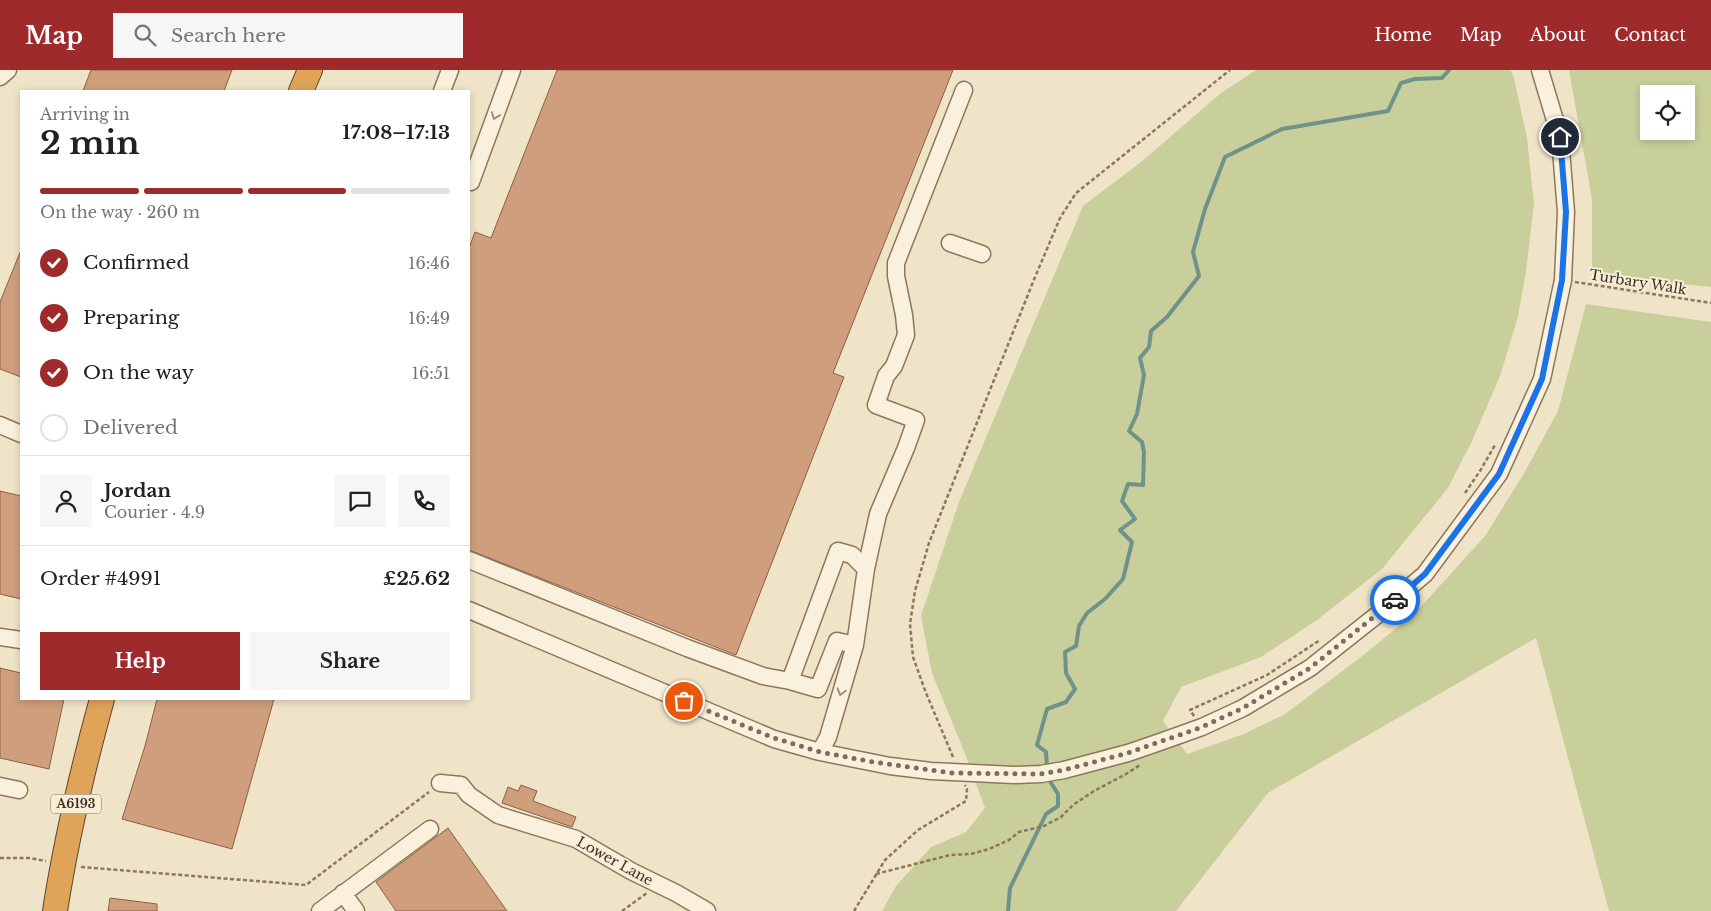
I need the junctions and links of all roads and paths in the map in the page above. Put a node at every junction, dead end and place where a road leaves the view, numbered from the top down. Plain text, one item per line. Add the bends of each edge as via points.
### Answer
1 (8, 70) edge
2 (310, 70) edge
3 (450, 70) edge
4 (512, 70) edge
5 (1230, 70) edge
6 (1540, 70) edge
7 (0, 77) edge
8 (301, 90) edge
9 (442, 90) edge
10 (964, 90) dead end
11 (470, 182) edge
12 (950, 243) dead end
13 (982, 254) dead end
14 (1562, 280) junction
15 (1711, 303) edge
16 (0, 425) edge
17 (20, 434) edge
18 (1499, 437) dead end
19 (1464, 495) dead end
20 (470, 560) edge
21 (866, 570) junction
22 (470, 610) edge
23 (0, 637) edge
24 (1325, 637) dead end
25 (20, 640) edge
26 (855, 645) junction
27 (790, 681) junction
28 (102, 700) edge
29 (1202, 727) junction
30 (820, 752) junction
31 (1146, 762) dead end
32 (960, 774) junction
33 (440, 783) joint
34 (0, 786) edge
35 (19, 790) dead end
36 (430, 829) dead end
37 (0, 858) edge
38 (48, 862) dead end
39 (80, 867) dead end
40 (876, 874) junction
41 (657, 884) junction
42 (343, 893) junction
43 (321, 910) edge
44 (55, 911) edge
45 (356, 911) edge
46 (622, 911) edge
47 (707, 911) edge
48 (854, 911) edge

1 - 7 street
2 - 8 highway
3 - 9 street
4 -> 11 street
5 - 32 path via 1076,193 1060,218 929,543 914,591 910,624 913,657
6 - 14 street via 1560,137 1566,212
10 - 21 street via 896,263 906,335 876,405 916,420 878,514
12 - 13 street
14 - 15 path, Turbary Walk
14 - 29 street via 1542,379 1499,474 1425,574 1310,668 1243,708
16 - 17 street
18 - 19 path
20 - 27 street via 687,648 763,676
21 - 26 street
21 - 27 street via 852,555 838,551
22 - 30 street via 774,738
23 - 25 street
24 - 29 path via 1267,675 1190,710
26 - 27 street via 837,641 818,689
26 -> 30 street via 828,737
28 - 44 highway, A6193
29 - 32 street via 1128,753 1049,773
30 - 32 street via 890,766
31 - 40 path via 1094,791 1061,817 1044,826 1019,832 989,850 950,855
32 - 40 path via 967,789 966,800 918,830 885,860
33 - 39 path via 306,885
33 - 41 street, Lower Lane via 461,786 498,814 576,839
34 - 35 street
36 - 42 street
37 - 38 path
40 - 48 path
41 - 46 path
41 - 47 street, Lower Lane
42 - 43 street
42 - 45 street

